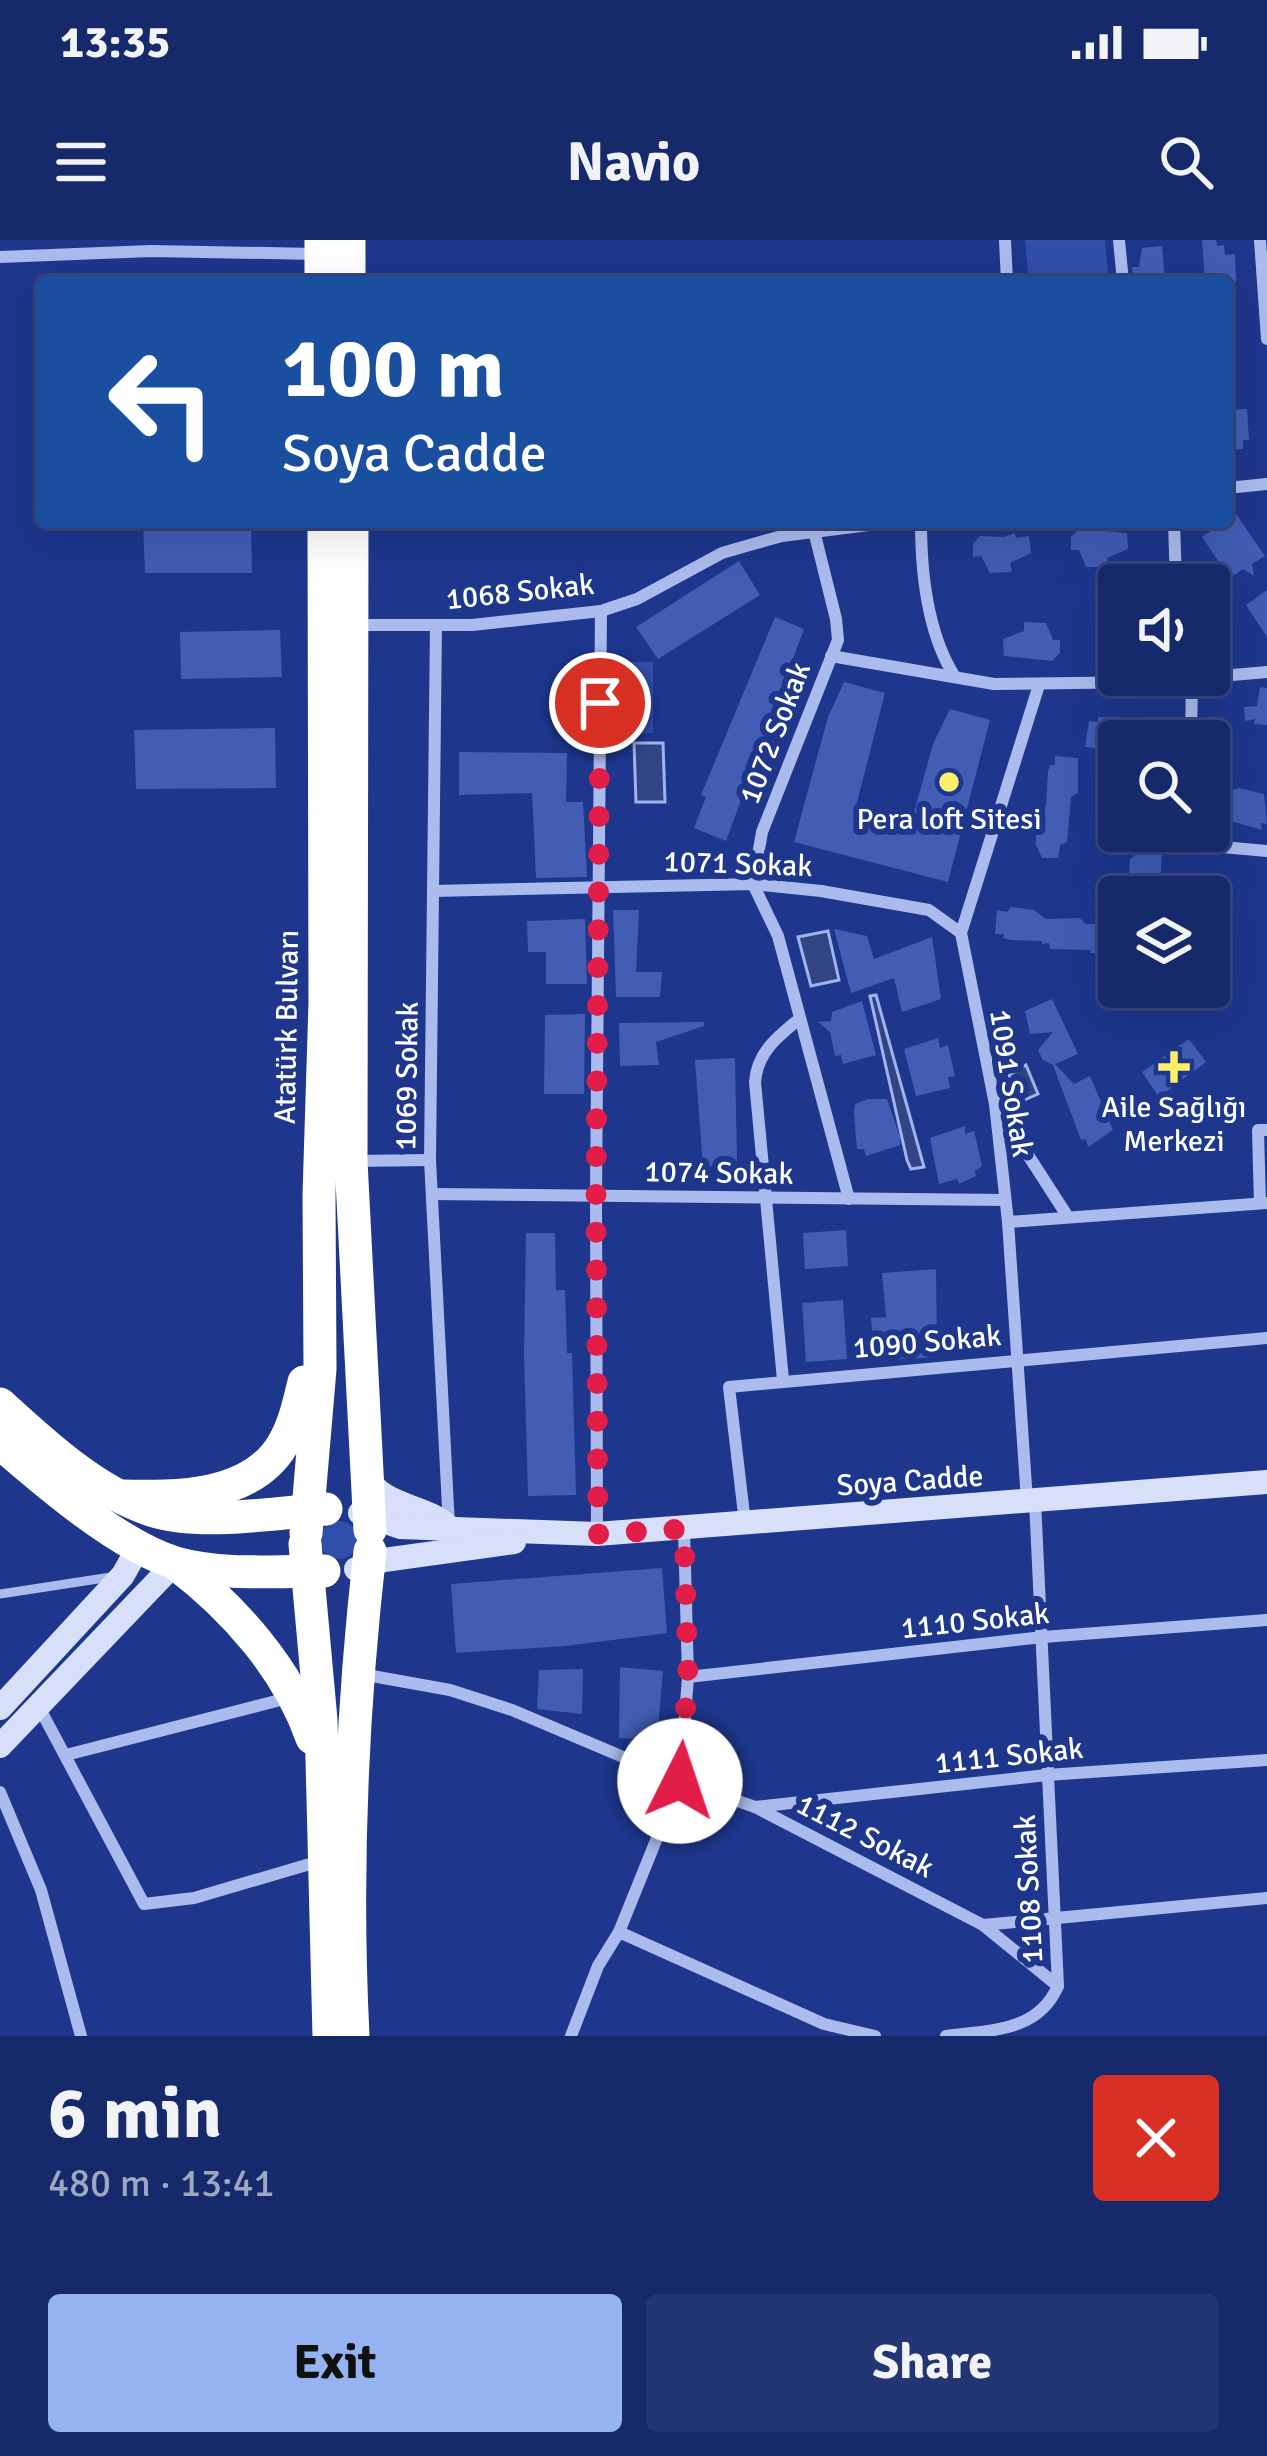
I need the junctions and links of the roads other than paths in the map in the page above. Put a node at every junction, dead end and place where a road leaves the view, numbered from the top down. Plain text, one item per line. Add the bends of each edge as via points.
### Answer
1 (1005, 240) edge
2 (1119, 240) edge
3 (1260, 240) edge
4 (328, 254) edge
5 (0, 256) edge
6 (1007, 276) edge
7 (1122, 276) edge
8 (1267, 339) edge
9 (1267, 484) edge
10 (1233, 487) edge
11 (323, 528) edge
12 (352, 528) edge
13 (840, 528) edge
14 (922, 528) edge
15 (1174, 528) edge
16 (814, 531) junction
17 (1175, 564) edge
18 (601, 611) junction
19 (353, 625) junction
20 (436, 625) junction
21 (830, 656) junction
22 (1267, 672) edge
23 (1230, 674) edge
24 (956, 677) junction
25 (1098, 682) edge
26 (1039, 685) junction
27 (1230, 844) edge
28 (1267, 851) edge
29 (753, 884) junction
30 (598, 885) junction
31 (433, 891) junction
32 (961, 933) junction
33 (798, 1020) junction
34 (995, 1104) junction
35 (1263, 1130) edge
36 (430, 1160) junction
37 (351, 1161) junction
38 (432, 1193) junction
39 (596, 1194) junction
40 (765, 1198) junction
41 (849, 1199) junction
42 (1005, 1200) junction
43 (1263, 1203) edge
44 (1068, 1217) junction
45 (1008, 1222) junction
46 (320, 1244) junction
47 (1267, 1338) edge
48 (1016, 1358) junction
49 (783, 1380) junction
50 (0, 1404) edge
51 (0, 1443) edge
52 (366, 1474) junction
53 (1267, 1482) edge
54 (120, 1496) junction
55 (1031, 1502) junction
56 (745, 1524) junction
57 (449, 1527) junction
58 (684, 1529) junction
59 (558, 1534) junction
60 (598, 1534) junction
61 (339, 1540) junction
62 (130, 1562) junction
63 (175, 1563) junction
64 (0, 1594) edge
65 (1267, 1620) edge
66 (1042, 1637) junction
67 (360, 1673) junction
68 (688, 1677) junction
69 (293, 1696) junction
70 (39, 1706) junction
71 (0, 1708) edge
72 (0, 1746) edge
73 (66, 1755) junction
74 (1267, 1760) edge
75 (1047, 1774) junction
76 (680, 1781) junction
77 (0, 1792) edge
78 (323, 1800) junction
79 (755, 1808) junction
80 (327, 1858) junction
81 (1267, 1898) edge
82 (1055, 1920) junction
83 (983, 1925) junction
84 (620, 1932) junction
85 (1058, 1986) junction
86 (1031, 2019) junction
87 (81, 2036) edge
88 (329, 2036) edge
89 (352, 2036) edge
90 (571, 2036) edge
91 (875, 2036) edge
92 (946, 2036) edge
93 (1033, 2036) edge

1 - 6 street
2 - 7 street
3 - 8 street
4 - 5 street
9 - 10 street
11 - 46 highway, Atatürk Bulvarı
12 - 19 highway, Atatürk Bulvarı
13 - 16 street, 1068 Sokak
14 - 24 street via 935,637
15 - 17 street
16 - 18 street, 1068 Sokak via 722,554
16 - 21 street, 1072 Sokak via 836,619
18 - 20 street, 1068 Sokak
18 - 30 street
19 - 20 street, 1068 Sokak
19 - 37 highway, Atatürk Bulvarı
20 - 31 street, 1069 Sokak
21 - 24 street
21 - 29 street, 1072 Sokak via 762,832
22 - 23 street
24 - 26 street
25 - 26 street
26 - 32 street, 1091 Sokak
27 - 28 street
29 - 30 street, 1071 Sokak
29 - 32 street, 1071 Sokak via 929,910
29 - 33 street via 778,936
30 - 31 street, 1071 Sokak
30 - 39 street
31 - 36 street, 1069 Sokak
32 - 34 street, 1091 Sokak
33 - 40 street via 756,1069
33 - 41 street
34 - 42 street, 1091 Sokak
34 - 44 street
35 - 43 street
36 - 37 street
36 - 38 street, 1069 Sokak
37 - 52 highway, Atatürk Bulvarı
38 - 39 street, 1074 Sokak
38 - 57 street, 1069 Sokak
39 - 40 street, 1074 Sokak
39 - 60 street
40 - 41 street, 1074 Sokak
40 - 49 street
41 - 42 street, 1074 Sokak
42 - 45 street, 1091 Sokak
43 - 44 street
44 - 45 street
45 - 48 street, 1091 Sokak
46 - 54 highway via 306,1375 282,1446 227,1486
46 - 61 highway, Atatürk Bulvarı via 320,1369
47 - 48 street, 1090 Sokak
48 - 49 street, 1090 Sokak
48 - 55 street, 1091 Sokak
49 - 56 street, 1090 Sokak via 729,1387
50 - 54 highway
51 - 62 highway
52 - 57 main road, Soya Cadde via 379,1494
52 - 61 highway, Atatürk Bulvarı
53 - 55 main road, Soya Cadde
54 - 61 highway via 154,1511
55 - 56 main road, Soya Cadde
55 - 66 street, 1108 Sokak
56 - 58 main road, Soya Cadde
57 - 59 main road, Soya Cadde
57 - 61 main road, Soya Cadde via 390,1526
58 - 60 main road, Soya Cadde
58 - 68 street
59 - 60 main road, Soya Cadde
59 - 61 main road, Soya Cadde
61 - 63 highway via 206,1569
61 - 67 highway, Atatürk Bulvarı
61 - 78 highway, Atatürk Bulvarı via 321,1720
62 - 63 highway
62 - 64 lane
62 - 71 main road
63 - 69 highway via 229,1612
63 - 70 main road
65 - 66 street, 1110 Sokak
66 - 68 street, 1110 Sokak
66 - 75 street, 1108 Sokak
67 - 76 street, 1112 Sokak via 512,1710
67 - 89 highway, Atatürk Bulvarı
68 - 76 street
69 - 73 street
69 - 78 highway via 315,1748
70 - 72 main road
70 - 73 street
73 - 80 street via 144,1904 194,1898
74 - 75 street, 1111 Sokak
75 - 79 street, 1111 Sokak
75 - 82 street, 1108 Sokak
76 - 79 street, 1112 Sokak
76 - 84 street
77 - 87 street via 40,1890
78 - 80 highway, Atatürk Bulvarı
79 - 83 street, 1112 Sokak
80 - 88 highway, Atatürk Bulvarı
81 - 82 street
82 - 83 street
82 - 85 street, 1108 Sokak
83 - 85 street, 1112 Sokak
84 - 90 street
84 - 91 street via 824,2024
85 - 86 street via 1049,2007
86 - 92 street
86 - 93 street

